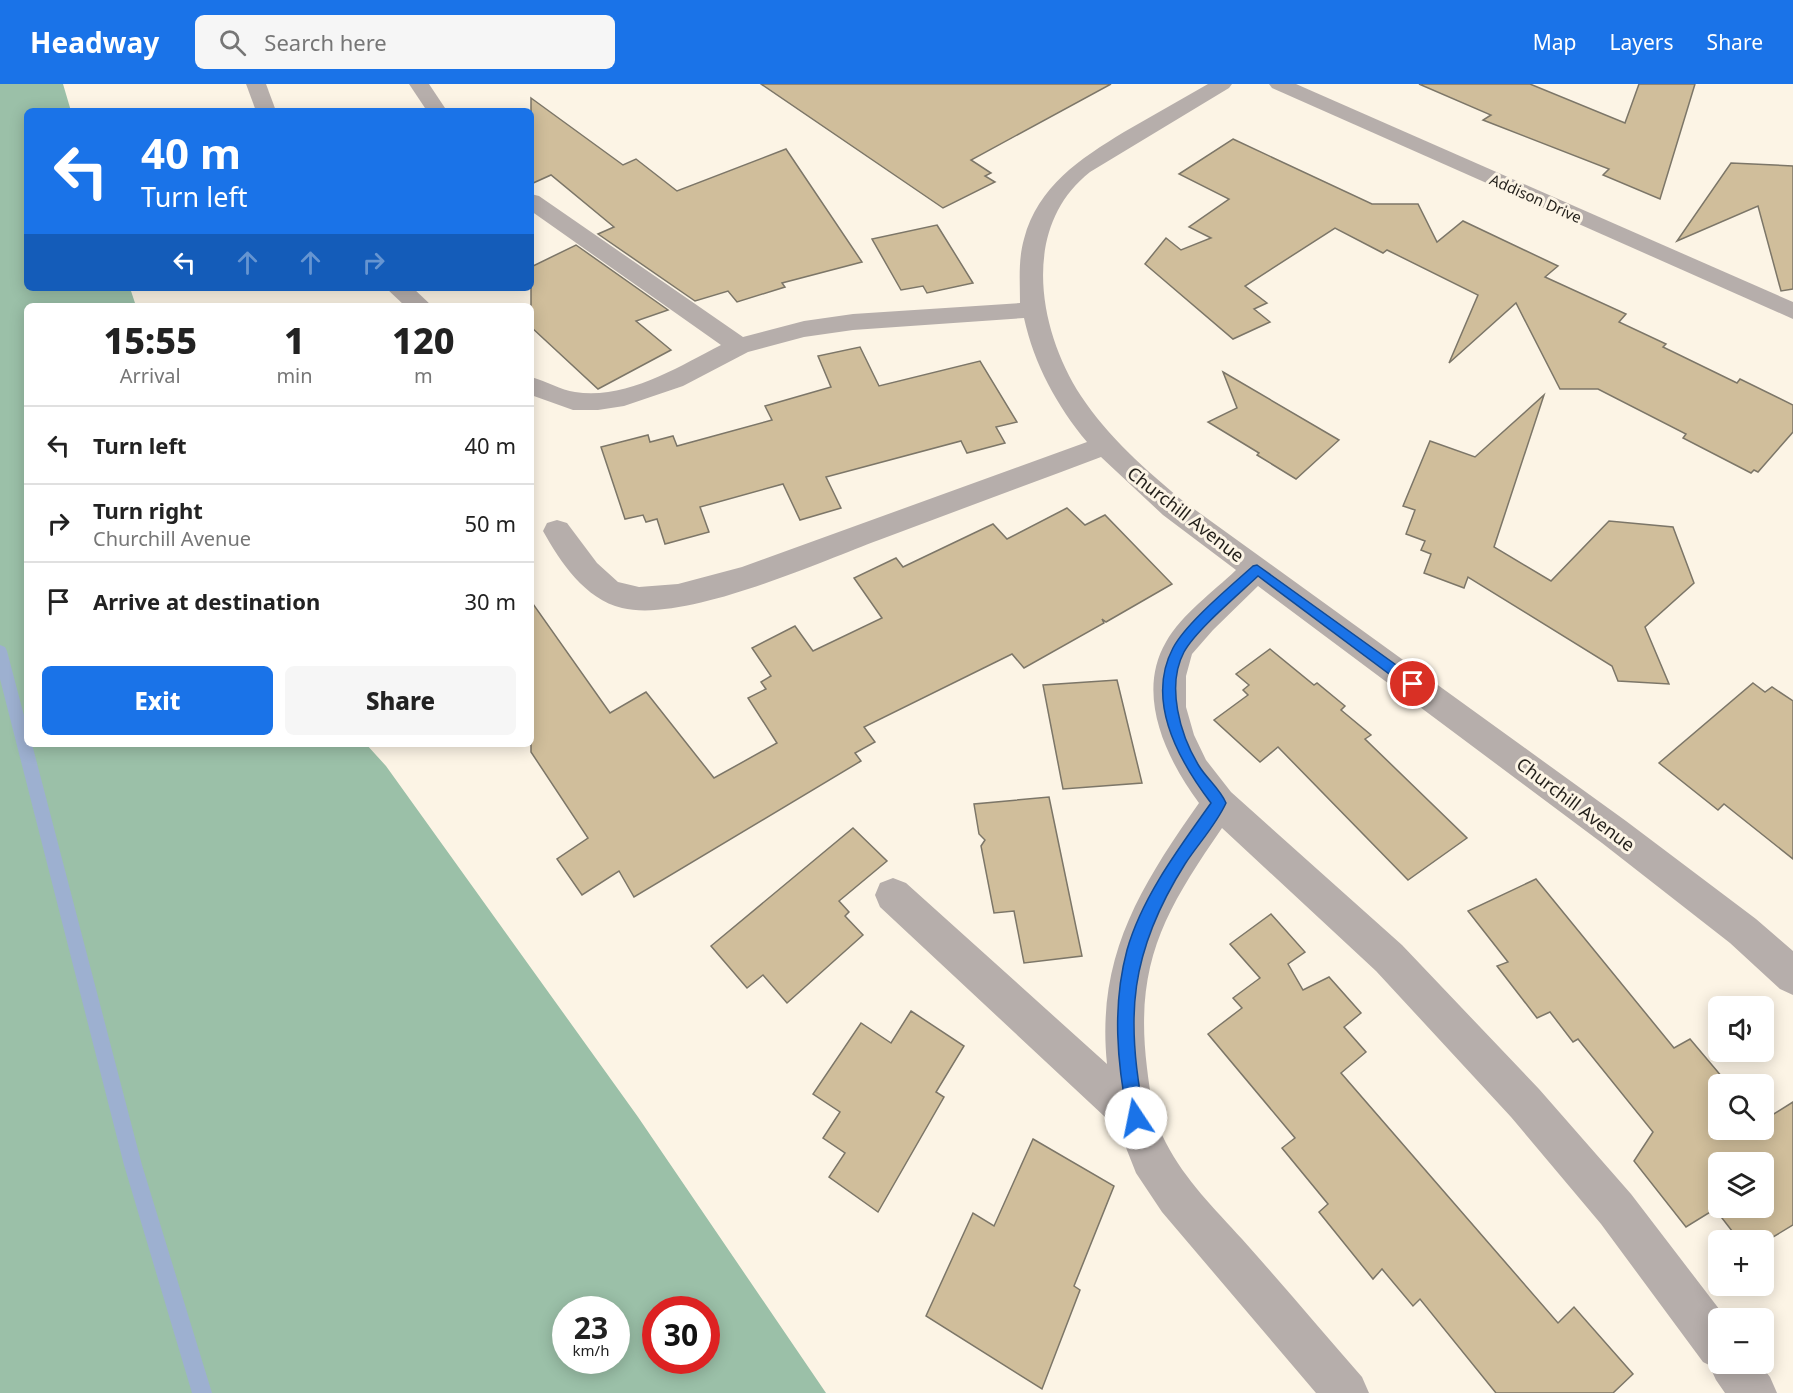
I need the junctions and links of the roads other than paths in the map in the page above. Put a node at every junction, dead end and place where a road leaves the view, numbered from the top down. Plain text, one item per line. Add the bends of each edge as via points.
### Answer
1 (256, 84) edge
2 (419, 84) edge
3 (1222, 84) edge
4 (1279, 84) edge
5 (265, 108) edge
6 (435, 108) edge
7 (534, 203) edge
8 (402, 291) edge
9 (416, 303) edge
10 (1033, 310) junction
11 (1793, 311) edge
12 (740, 346) junction
13 (534, 387) edge
14 (1106, 445) junction
15 (557, 531) dead end
16 (1257, 569) junction
17 (1219, 803) junction
18 (893, 895) dead end
19 (1793, 976) edge
20 (1136, 1118) junction
21 (1708, 1331) edge
22 (1740, 1374) edge
23 (1346, 1393) edge
24 (1754, 1393) edge

1 - 5 street
2 - 6 street
3 - 10 street, Churchill Avenue via 1139,131 1075,174 1061,189 1035,235
4 - 11 street, Addison Drive
7 - 12 street
8 - 9 street
10 - 12 street via 853,322 804,329
10 - 14 street, Churchill Avenue via 1040,342 1060,385
12 - 13 street via 674,380 624,397 573,401
14 - 15 street via 750,576 658,598 634,598 608,591
14 - 16 street, Churchill Avenue via 1144,485
16 - 17 street via 1178,649 1170,676 1170,707 1178,735 1194,770
16 - 19 street, Churchill Avenue via 1614,832 1743,931
17 - 20 street via 1152,909 1135,950 1125,1005 1127,1071
17 - 21 street via 1389,958 1525,1102 1616,1209
18 - 20 street
20 - 23 street via 1151,1158 1184,1205
22 - 24 street

